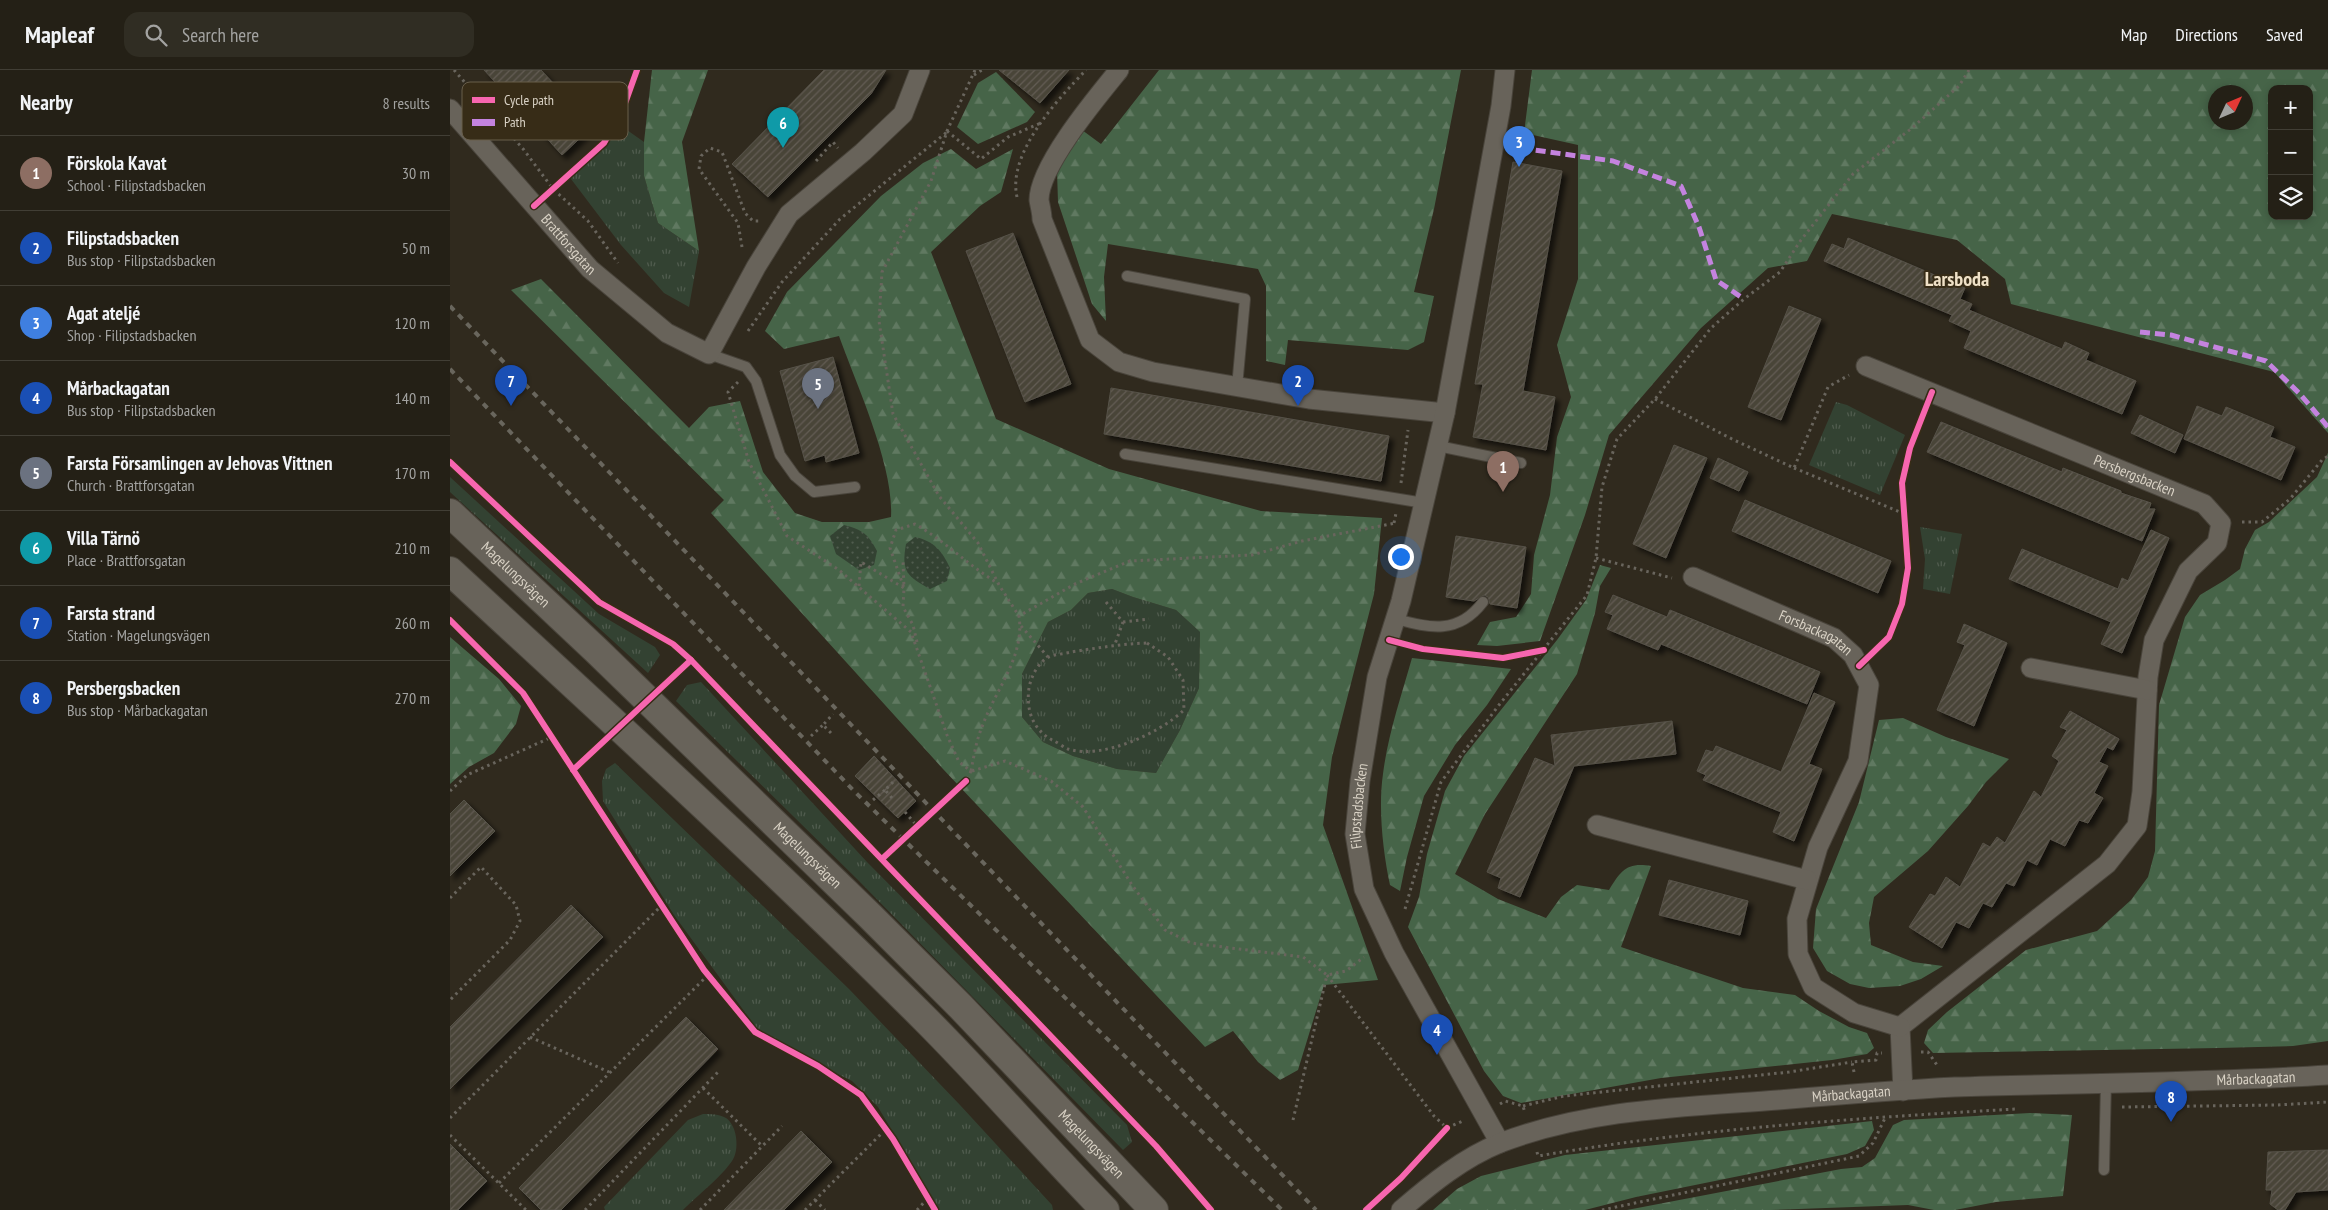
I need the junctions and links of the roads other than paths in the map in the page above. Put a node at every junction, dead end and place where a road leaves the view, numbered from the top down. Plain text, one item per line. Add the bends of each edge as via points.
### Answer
1 (920, 70) edge
2 (1119, 70) edge
3 (1505, 70) edge
4 (450, 109) edge
5 (462, 123) edge
6 (477, 140) edge
7 (1127, 276) dead end
8 (709, 354) junction
9 (1866, 366) road end
10 (1237, 387) junction
11 (1445, 413) junction
12 (1438, 446) junction
13 (1125, 454) dead end
14 (1521, 463) dead end
15 (855, 486) dead end
16 (1424, 503) junction
17 (450, 513) edge
18 (450, 571) edge
19 (1693, 577) road end
20 (1482, 602) dead end
21 (1396, 619) junction
22 (2031, 668) dead end
23 (2147, 690) junction
24 (1597, 825) dead end
25 (1807, 880) junction
26 (1900, 1027) junction
27 (2328, 1075) edge
28 (2106, 1082) junction
29 (1903, 1091) junction
30 (1500, 1143) junction
31 (2104, 1170) dead end
32 (1105, 1210) edge
33 (1154, 1210) edge
34 (1402, 1210) edge

1 - 8 street via 904,114 789,214
2 - 10 street via 1086,110 1050,164 1039,198 1042,219 1090,340 1119,362 1152,372
3 - 11 street, Filipstadsbacken
4 - 5 street, Brattforsgatan
6 - 8 street, Brattforsgatan via 590,269 667,333
7 - 10 lane via 1245,299
8 - 15 lane, Brattforsgatan via 746,367 756,381 780,456 795,476 814,492
9 - 23 street, Persbergsbacken via 2204,504 2221,522 2217,543 2188,571 2154,640
10 - 11 street via 1309,399
11 - 12 street, Filipstadsbacken
12 - 14 lane
12 - 16 street, Filipstadsbacken
13 - 16 lane
16 - 21 street, Filipstadsbacken
17 - 33 main road, Magelungsvägen via 870,916
18 - 32 main road via 833,928 928,1022
19 - 25 street, Forsbackagatan via 1834,638 1853,655 1869,685 1858,761 1818,847
20 - 21 lane via 1474,614 1452,626 1423,627
21 - 30 street, Filipstadsbacken via 1377,676 1360,781 1355,834 1364,888 1394,953
22 - 23 street
23 - 26 street via 2137,826 2107,864
24 - 25 street
25 - 26 street, Forsbackagatan via 1797,919 1798,954 1813,987 1854,1013
26 - 29 street
27 - 28 street, Mårbackagatan via 2250,1080
28 - 29 street, Mårbackagatan
28 - 31 lane
29 - 30 street, Mårbackagatan via 1610,1115 1563,1123
30 - 34 street, Mårbackagatan via 1462,1162

